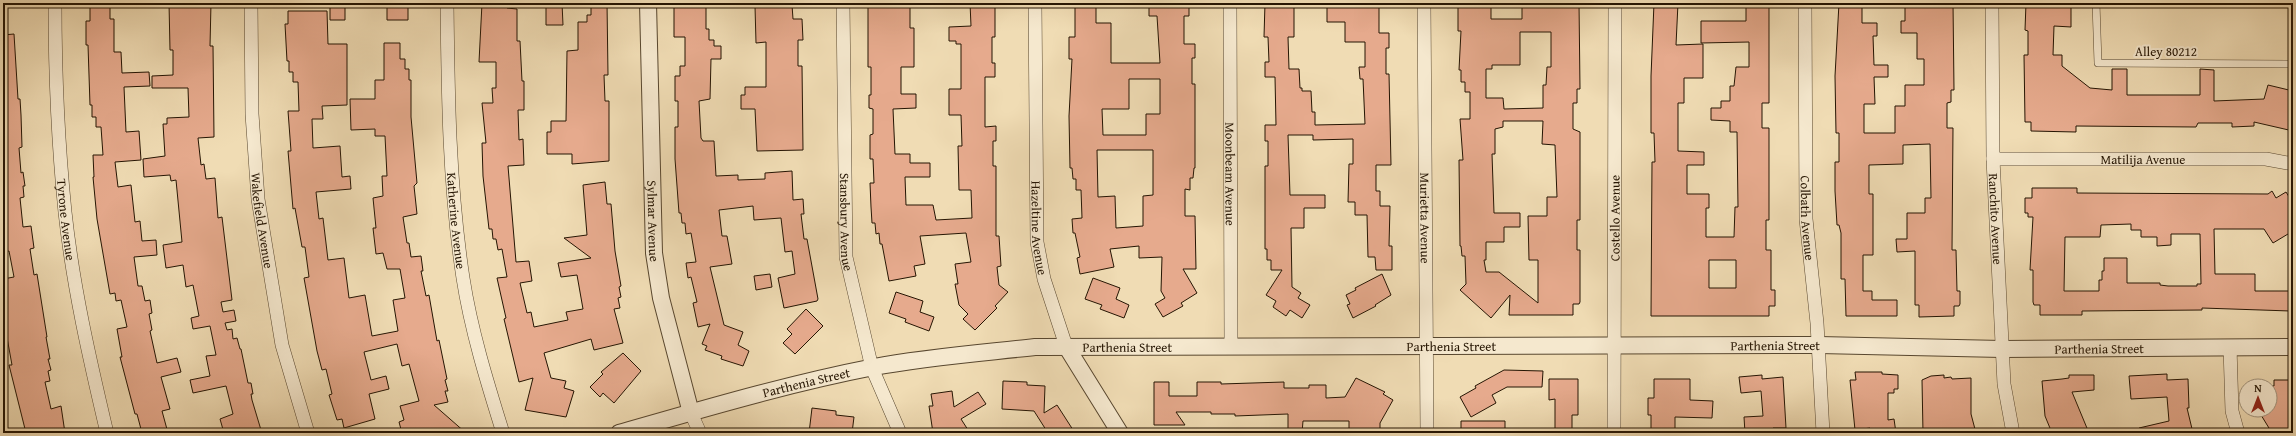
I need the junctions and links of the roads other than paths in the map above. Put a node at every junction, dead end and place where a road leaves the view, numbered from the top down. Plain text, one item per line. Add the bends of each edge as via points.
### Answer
1 (55, 3) edge
2 (251, 3) edge
3 (447, 3) edge
4 (648, 3) edge
5 (843, 3) edge
6 (1035, 3) edge
7 (1230, 3) edge
8 (1424, 3) edge
9 (1615, 3) edge
10 (1805, 3) edge
11 (1992, 3) edge
12 (2096, 3) edge
13 (2293, 64) edge
14 (1992, 159) junction
15 (2293, 164) edge
16 (1819, 345) junction
17 (1066, 346) junction
18 (1231, 346) junction
19 (1614, 346) junction
20 (1426, 347) junction
21 (2230, 347) junction
22 (2293, 347) edge
23 (2002, 349) junction
24 (872, 368) junction
25 (691, 412) junction
26 (107, 433) edge
27 (308, 433) edge
28 (503, 433) edge
29 (619, 433) edge
30 (700, 433) edge
31 (900, 433) edge
32 (1120, 433) edge
33 (1427, 433) edge
34 (1614, 433) edge
35 (1823, 433) edge
36 (2013, 433) edge
37 (2238, 433) edge

1 - 26 street, Tyrone Avenue via 56,94 65,214 80,311
2 - 27 street, Wakefield Avenue via 252,114 258,198 282,345
3 - 28 street, Katherine Avenue via 448,131 459,252 484,371
4 - 25 street, Sylmar Avenue via 654,253 663,306
5 - 24 street, Stansbury Avenue via 846,257
6 - 17 street, Hazeltine Avenue via 1036,242 1044,280
7 - 18 street, Moonbeam Avenue
8 - 20 street, Murietta Avenue
9 - 19 street, Costello Avenue
10 - 16 street, Colbath Avenue via 1806,219
11 - 14 street, Ranchito Avenue
12 - 13 lane, Alley 80212 via 2098,63
14 - 15 street, Matilija Avenue via 2266,159
14 - 23 street, Ranchito Avenue
16 - 19 street, Parthenia Street
16 - 23 street, Parthenia Street
16 - 35 street, Colbath Avenue
17 - 18 street, Parthenia Street
17 - 24 street, Parthenia Street via 944,356
17 - 32 street, Hazeltine Avenue
18 - 20 street, Parthenia Street
19 - 20 street, Parthenia Street
19 - 34 street, Costello Avenue
20 - 33 street, Murietta Avenue
21 - 22 street, Parthenia Street
21 - 23 street, Parthenia Street
21 - 37 street via 2231,397
23 - 36 street, Ranchito Avenue via 2006,399
24 - 25 street, Parthenia Street
24 - 31 street, Stansbury Avenue
25 - 29 street, Parthenia Street
25 - 30 street, Sylmar Avenue

